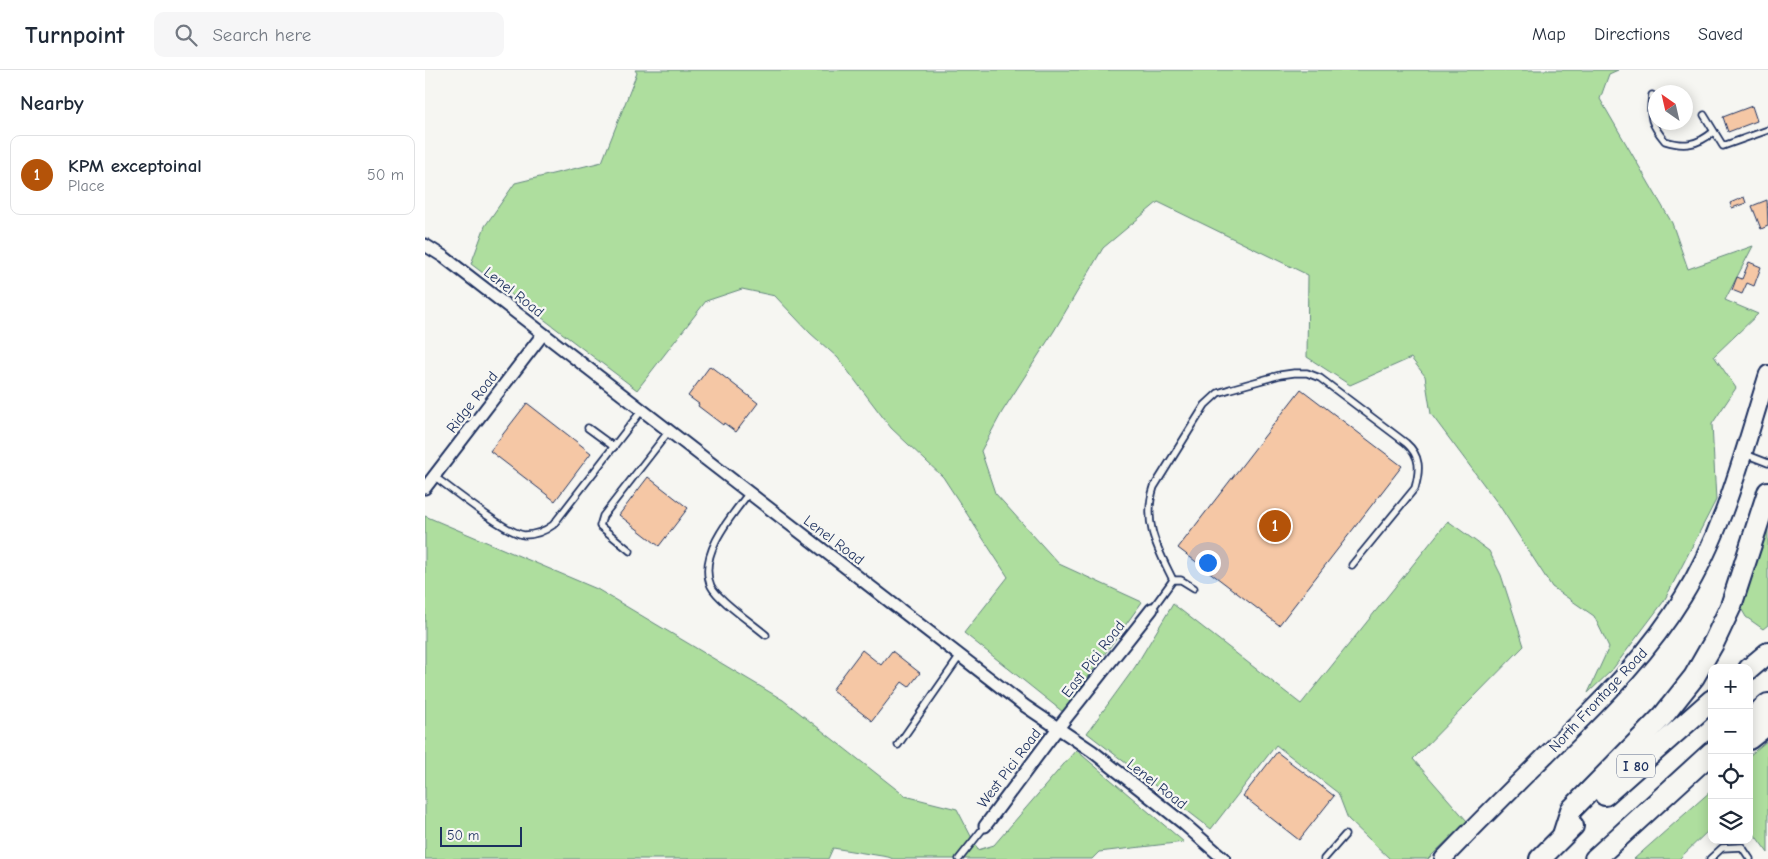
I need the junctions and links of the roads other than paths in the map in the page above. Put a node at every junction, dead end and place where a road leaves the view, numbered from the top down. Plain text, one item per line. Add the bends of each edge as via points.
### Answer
1 (1704, 115) dead end
2 (1657, 130) edge
3 (1768, 130) edge
4 (1713, 132) junction
5 (425, 245) edge
6 (543, 334) junction
7 (1768, 374) edge
8 (642, 410) junction
9 (588, 428) dead end
10 (669, 431) junction
11 (613, 447) junction
12 (1743, 453) junction
13 (1768, 463) edge
14 (434, 476) junction
15 (425, 488) edge
16 (1768, 492) edge
17 (749, 493) junction
18 (630, 551) dead end
19 (1352, 565) dead end
20 (1173, 580) junction
21 (1194, 588) dead end
22 (1152, 609) joint
23 (766, 635) dead end
24 (1768, 654) edge
25 (961, 656) junction
26 (1753, 666) edge
27 (1708, 704) edge
28 (1768, 704) edge
29 (1753, 717) edge
30 (1768, 724) edge
31 (1058, 728) junction
32 (1753, 736) edge
33 (898, 745) dead end
34 (1710, 754) edge
35 (1708, 766) edge
36 (1685, 775) junction
37 (985, 826) joint
38 (1345, 835) dead end
39 (1563, 835) junction
40 (959, 859) edge
41 (1224, 859) edge
42 (1324, 859) edge
43 (1443, 859) edge
44 (1540, 859) edge
45 (1595, 859) edge
46 (1710, 859) edge
47 (1750, 859) edge

1 - 4 lane
2 - 4 lane via 1665,141 1682,146 1705,140
3 - 4 lane via 1723,146
5 - 6 street, Lenel Road
6 - 8 street, Lenel Road
6 - 14 street, Ridge Road
7 - 12 main road, North Frontage Road
8 - 10 street, Lenel Road
8 - 11 lane
9 - 11 lane
10 - 17 street, Lenel Road
10 - 18 lane via 603,516 600,526
11 - 14 lane via 553,525 533,534 523,535 503,526
12 - 13 lane
12 - 43 main road, North Frontage Road via 1709,548 1684,596 1653,641 1603,699
14 - 15 street, Ridge Road
16 - 39 highway via 1731,606 1698,670 1663,716 1571,810
17 - 23 lane via 717,538 708,570 711,585 718,595
17 - 25 street, Lenel Road
19 - 20 lane via 1415,488 1418,460 1412,448 1320,378 1294,372 1230,389 1213,397 1153,487 1149,511 1154,542
20 - 21 lane via 1181,580
20 - 22 lane
22 - 31 street, East Pici Road
24 - 26 highway
25 - 31 street, Lenel Road
25 - 33 lane
27 - 39 highway, I 80
28 - 29 highway
30 - 32 highway
31 - 37 street, West Pici Road
31 - 41 street, Lenel Road via 1092,751
34 - 36 highway, I 80
35 - 36 highway
36 - 45 highway, I 80
37 - 40 lane
38 - 42 lane
39 - 44 highway, I 80
46 - 47 lane via 1722,848 1742,848

